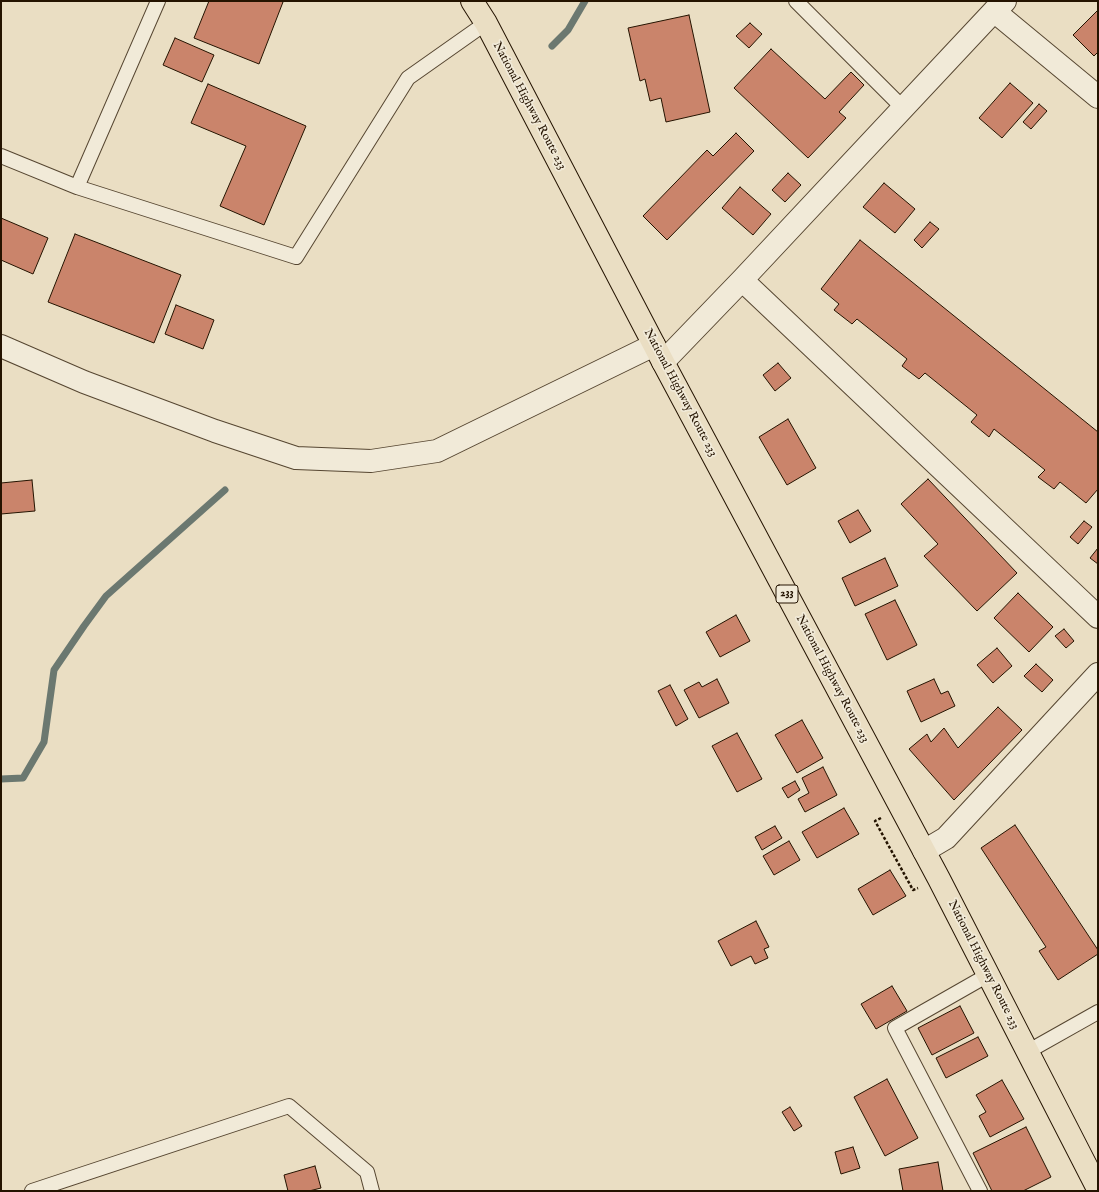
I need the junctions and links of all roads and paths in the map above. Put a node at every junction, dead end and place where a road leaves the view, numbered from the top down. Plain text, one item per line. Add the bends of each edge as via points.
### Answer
1 (158, 1) edge
2 (472, 1) edge
3 (796, 1) edge
4 (1000, 4) edge
5 (486, 23) junction
6 (1098, 97) edge
7 (903, 108) junction
8 (1, 156) edge
9 (77, 187) junction
10 (742, 280) junction
11 (1, 346) edge
12 (658, 353) junction
13 (1098, 616) edge
14 (1094, 685) edge
15 (924, 851) junction
16 (988, 975) junction
17 (1098, 1012) edge
18 (1027, 1052) junction
19 (65, 1186) edge
20 (1093, 1189) edge
21 (32, 1191) edge
22 (372, 1191) edge
23 (980, 1191) edge

1 - 9 lane
2 - 5 highway, National Highway Route 233 / 233
3 - 7 lane
4 - 6 street
4 - 7 street
5 - 9 lane via 408,78 296,257
5 - 12 highway, National Highway Route 233 / 233
7 - 10 street
8 - 9 lane
10 - 12 street
10 - 13 street
11 - 12 street via 84,382 296,458 371,461 437,451
12 - 15 highway, National Highway Route 233 / 233
14 - 15 street via 946,838
15 - 16 highway, National Highway Route 233 / 233
16 - 18 highway, National Highway Route 233 / 233
16 - 23 lane via 895,1028
17 - 18 lane
18 - 20 highway, National Highway Route 233 / 233
19 - 21 lane
19 - 22 lane via 289,1106 367,1172

